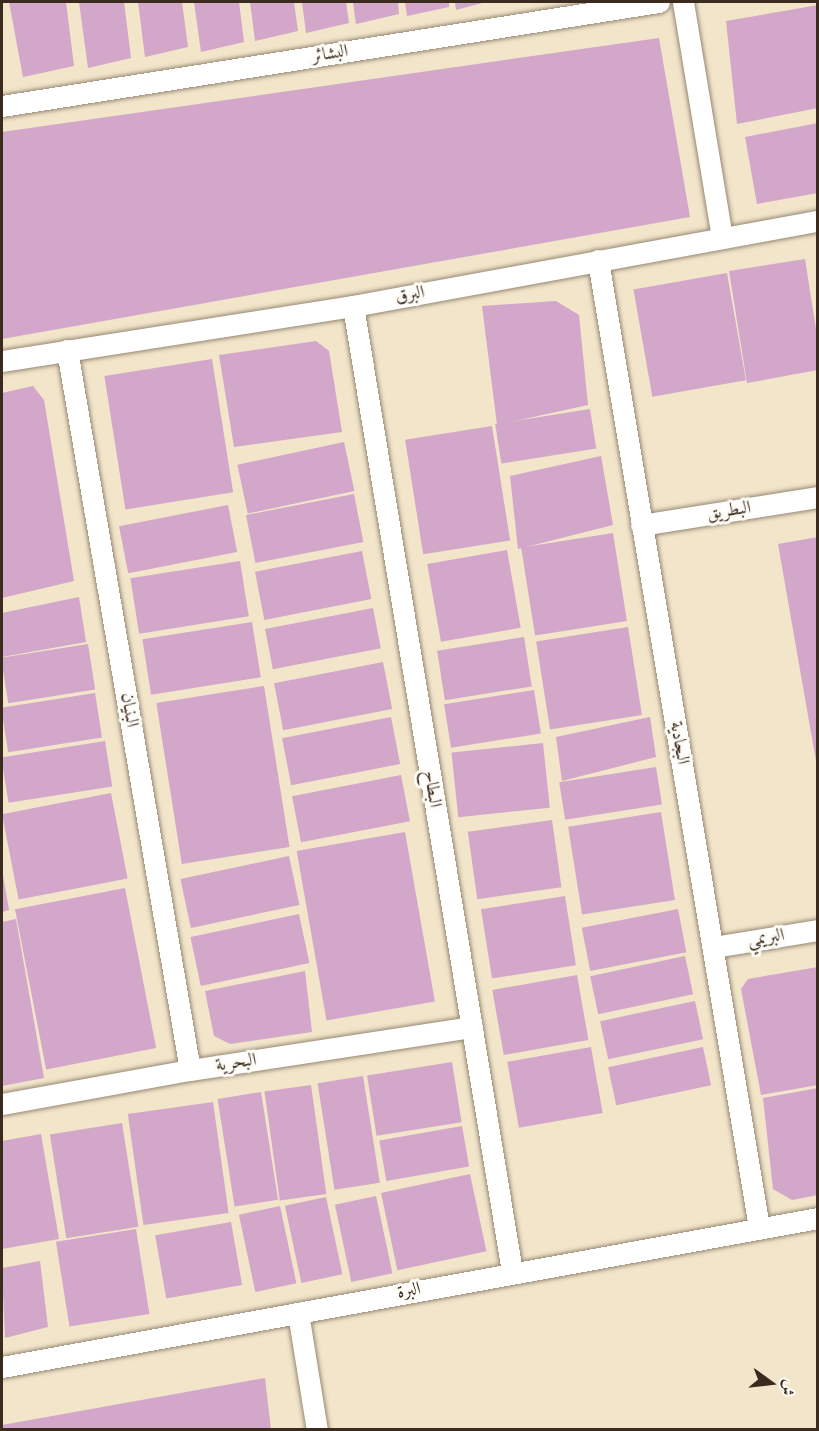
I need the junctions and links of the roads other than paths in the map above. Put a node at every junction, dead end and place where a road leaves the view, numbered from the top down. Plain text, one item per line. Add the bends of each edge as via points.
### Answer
1 (659, 2) edge
2 (683, 2) edge
3 (2, 106) edge
4 (818, 221) edge
5 (722, 238) junction
6 (598, 260) junction
7 (353, 306) junction
8 (67, 350) junction
9 (2, 362) edge
10 (818, 497) edge
11 (641, 525) junction
12 (818, 930) edge
13 (714, 947) junction
14 (472, 1027) junction
15 (190, 1070) junction
16 (2, 1104) edge
17 (818, 1218) edge
18 (759, 1227) junction
19 (512, 1272) junction
20 (298, 1313) junction
21 (2, 1366) edge
22 (317, 1430) edge

1 - 3 street, البشائر
2 - 5 street
4 - 5 street, البرق
5 - 6 street, البرق
6 - 7 street, البرق
6 - 11 street, البجادية
7 - 8 street, البرق
7 - 14 street, البطاح
8 - 9 street, البرق
8 - 15 street, البنيان
10 - 11 street, البطريق
11 - 13 street, البجادية
12 - 13 street, البريمي
13 - 18 street, البجادية
14 - 15 street, البحرية
14 - 19 street, البطاح
15 - 16 street, البحرية
17 - 18 street, البرة
18 - 19 street, البرة
19 - 20 street, البرة
20 - 21 street, البرة
20 - 22 street

